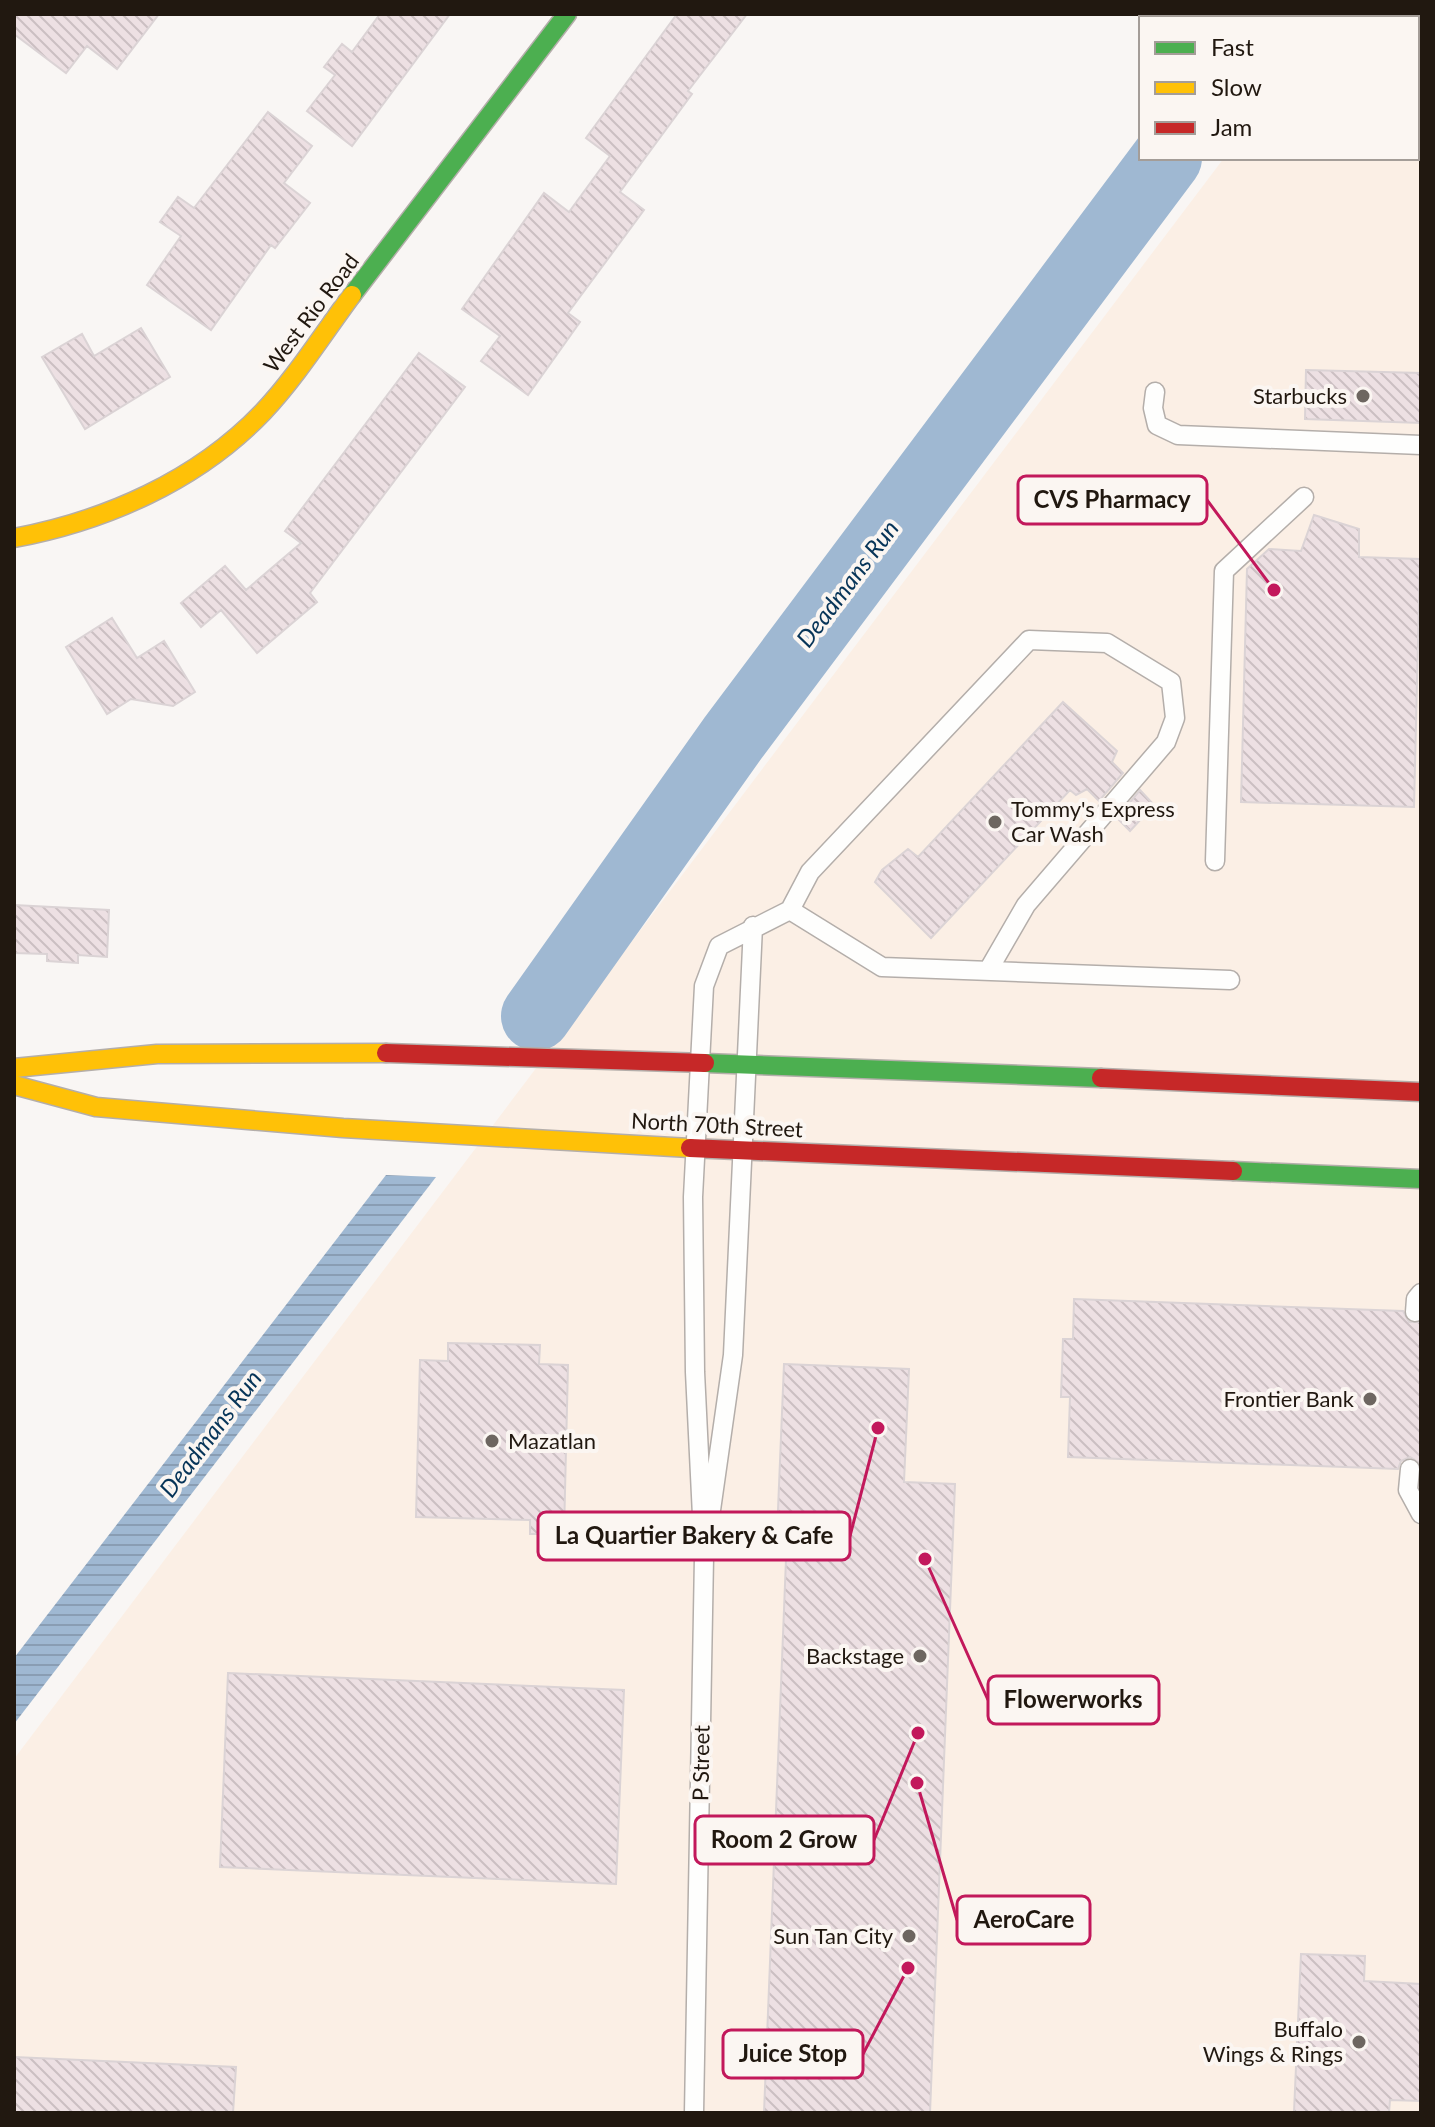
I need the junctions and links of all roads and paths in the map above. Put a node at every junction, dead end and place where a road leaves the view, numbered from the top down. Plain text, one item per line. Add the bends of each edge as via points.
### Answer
1 (567, 14) edge
2 (1155, 392) dead end
3 (1421, 445) edge
4 (1304, 497) dead end
5 (14, 538) edge
6 (1215, 861) dead end
7 (790, 910) junction
8 (753, 926) junction
9 (989, 969) junction
10 (1230, 980) dead end
11 (699, 1063) junction
12 (749, 1065) junction
13 (14, 1068) edge
14 (14, 1085) edge
15 (1421, 1092) edge
16 (695, 1148) junction
17 (745, 1151) junction
18 (1421, 1179) edge
19 (1421, 1293) edge
20 (1415, 1312) dead end
21 (1410, 1469) dead end
22 (1421, 1514) edge
23 (704, 1557) junction
24 (694, 2113) edge

1 - 5 main road, West Rio Road via 263,412 212,456 156,492 101,516
2 - 3 lane via 1157,425 1178,435
4 - 6 lane via 1224,571
7 - 8 lane, P Street
7 - 9 lane via 882,967
7 - 9 lane via 810,872 1029,640 1107,643 1171,682 1175,718 1166,742 1026,905
8 - 11 lane, P Street via 719,946 704,986
8 - 12 lane, P Street
9 - 10 lane
11 - 12 main road
11 - 13 main road via 221,1049 103,1055
11 - 16 lane, P Street
12 - 15 main road
12 - 17 lane, P Street
14 - 16 main road, North 70th Street via 96,1107 343,1128
16 - 17 main road, North 70th Street
16 - 23 lane, P Street via 695,1372
17 - 18 main road, North 70th Street
17 - 23 lane, P Street via 733,1355
19 - 20 lane
21 - 22 lane via 1408,1490
23 - 24 lane, P Street

